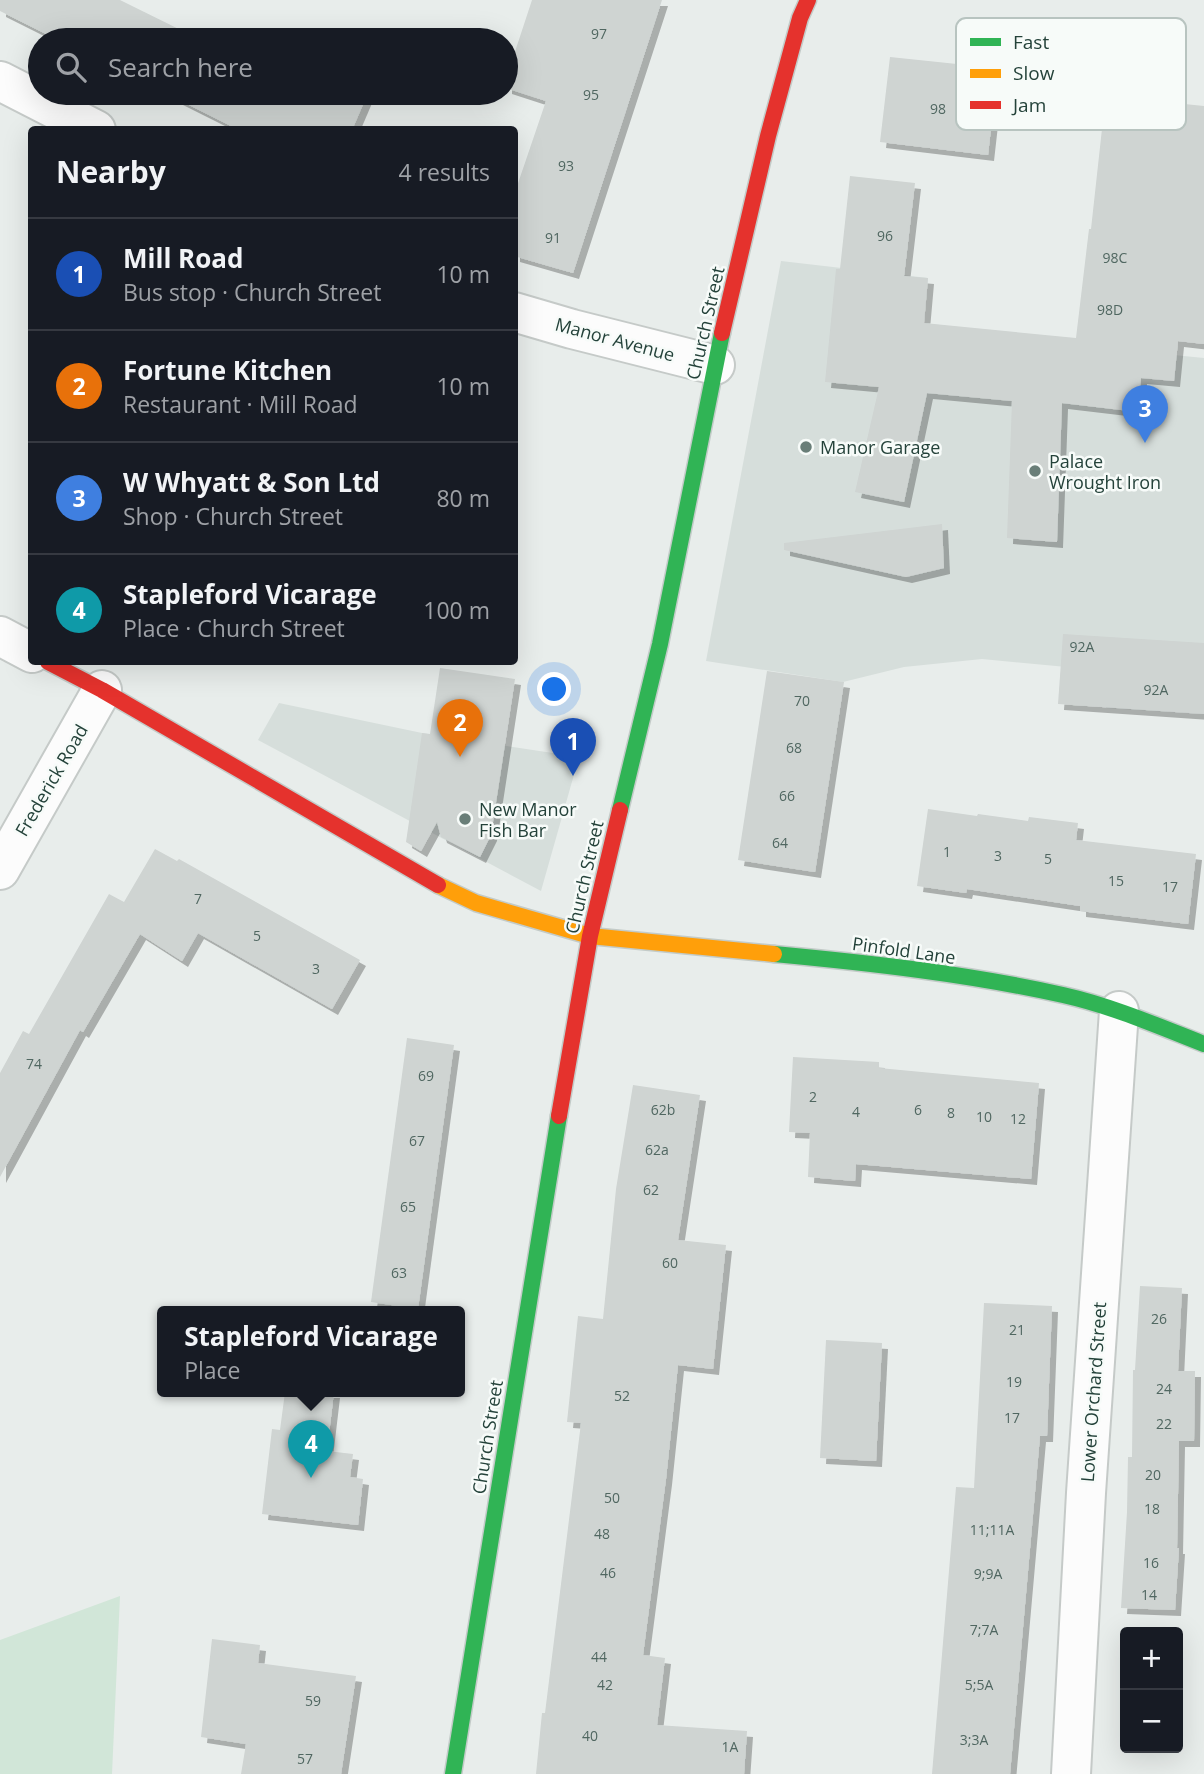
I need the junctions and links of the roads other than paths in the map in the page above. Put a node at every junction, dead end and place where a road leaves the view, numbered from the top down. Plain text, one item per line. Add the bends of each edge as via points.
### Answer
1 (808, 0) edge
2 (0, 81) edge
3 (28, 95) edge
4 (47, 105) edge
5 (88, 126) edge
6 (518, 313) edge
7 (715, 365) junction
8 (0, 636) edge
9 (28, 651) edge
10 (54, 665) edge
11 (102, 690) junction
12 (0, 870) edge
13 (590, 936) junction
14 (1119, 1011) junction
15 (1204, 1044) edge
16 (453, 1774) edge
17 (1070, 1774) edge

1 - 7 main road, Church Street via 768,136
2 - 3 street
4 - 5 street
6 - 7 street, Manor Avenue
7 - 13 main road, Church Street via 660,643
8 - 9 street
10 - 11 main road, Pinfold Lane
11 - 12 street, Frederick Road
11 - 13 main road, Pinfold Lane via 426,879 476,903
13 - 14 main road, Pinfold Lane via 888,965 1064,995
13 - 16 main road, Church Street
14 - 15 main road, Pinfold Lane
14 - 17 street, Lower Orchard Street

